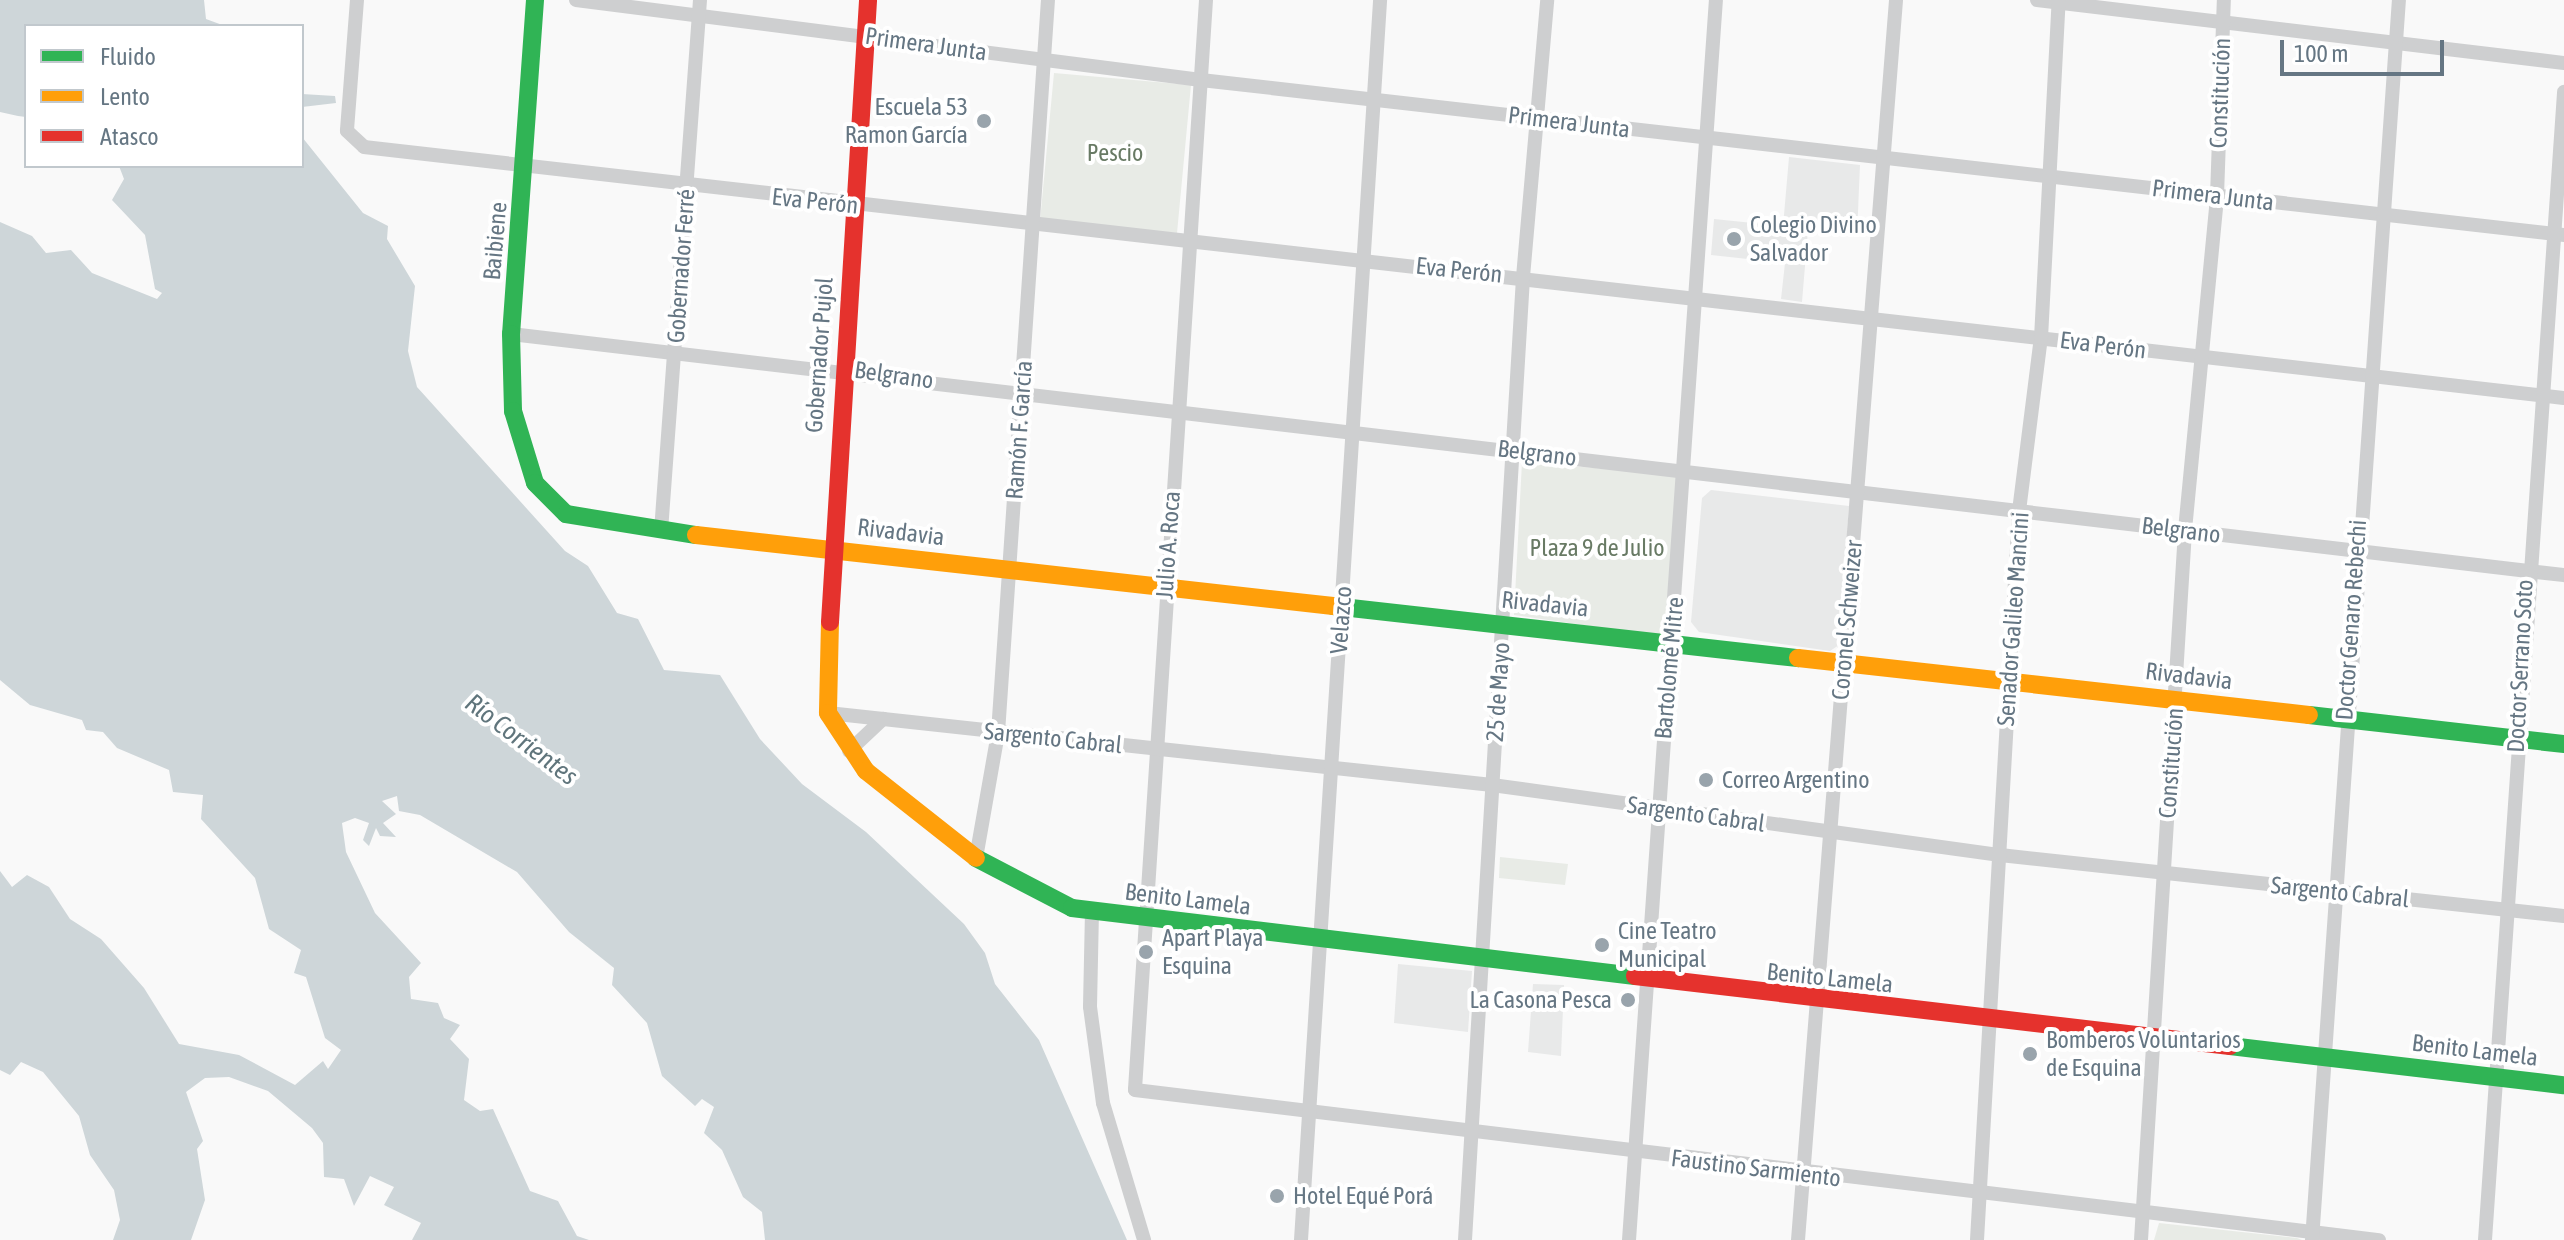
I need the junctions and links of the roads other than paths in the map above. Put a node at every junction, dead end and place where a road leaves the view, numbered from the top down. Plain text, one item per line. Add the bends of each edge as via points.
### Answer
1 (357, 0) edge
2 (535, 0) edge
3 (576, 0) edge
4 (868, 0) edge
5 (1048, 0) edge
6 (1206, 0) edge
7 (1380, 0) edge
8 (1547, 0) edge
9 (1716, 0) edge
10 (1896, 0) edge
11 (2037, 0) edge
12 (2224, 0) edge
13 (2399, 0) edge
14 (2059, 1) edge
15 (700, 7) edge
16 (2222, 22) junction
17 (866, 35) junction
18 (2395, 43) junction
19 (1044, 61) junction
20 (2564, 63) edge
21 (1201, 80) junction
22 (2564, 92) edge
23 (1374, 100) junction
24 (1538, 118) junction
25 (1710, 138) junction
26 (1883, 158) junction
27 (526, 170) junction
28 (2048, 176) junction
29 (686, 187) junction
30 (2217, 196) junction
31 (854, 205) junction
32 (2388, 215) junction
33 (1033, 221) junction
34 (2559, 235) edge
35 (1189, 240) junction
36 (1364, 260) junction
37 (1523, 277) junction
38 (1699, 298) junction
39 (1871, 318) junction
40 (511, 334) junction
41 (2041, 338) junction
42 (674, 353) junction
43 (2204, 356) junction
44 (842, 368) junction
45 (2373, 376) junction
46 (1022, 392) junction
47 (2541, 395) junction
48 (2564, 398) edge
49 (1178, 411) junction
50 (1353, 431) junction
51 (1513, 451) junction
52 (1687, 471) junction
53 (535, 483) joint
54 (1857, 491) junction
55 (2019, 511) junction
56 (2185, 530) junction
57 (661, 531) junction
58 (832, 548) junction
59 (2356, 550) junction
60 (1010, 569) junction
61 (2526, 570) junction
62 (2564, 575) edge
63 (1165, 587) junction
64 (1342, 606) junction
65 (1502, 623) junction
66 (1671, 641) junction
67 (1844, 661) junction
68 (2008, 679) junction
69 (2175, 699) junction
70 (828, 713) junction
71 (2344, 718) junction
72 (883, 719) junction
73 (998, 733) junction
74 (2516, 739) junction
75 (2564, 744) edge
76 (1155, 747) junction
77 (849, 751) junction
78 (1331, 769) junction
79 (1492, 785) junction
80 (1657, 808) junction
81 (1830, 832) junction
82 (2000, 855) junction
83 (976, 858) junction
84 (2163, 874) junction
85 (2331, 890) junction
86 (2508, 909) junction
87 (1092, 911) junction
88 (2564, 916) edge
89 (1142, 918) junction
90 (1321, 939) junction
91 (1486, 959) junction
92 (1646, 980) junction
93 (1817, 1002) junction
94 (1990, 1019) junction
95 (2154, 1037) junction
96 (2324, 1055) junction
97 (2500, 1078) junction
98 (2564, 1085) edge
99 (1135, 1090) joint
100 (1310, 1114) junction
101 (1473, 1132) junction
102 (1634, 1153) junction
103 (1803, 1173) junction
104 (1980, 1195) junction
105 (2143, 1214) junction
106 (2312, 1237) edge
107 (1144, 1240) edge
108 (1301, 1240) edge
109 (1465, 1240) edge
110 (1629, 1240) edge
111 (1798, 1240) edge
112 (1977, 1240) edge
113 (2141, 1240) edge
114 (2379, 1240) edge
115 (2485, 1240) edge

1 - 27 street, Eva Perón via 347,131 354,143
2 - 27 street, Baibiene
3 - 15 street, Primera Junta
4 - 17 street, Gobernador Pujol
5 - 19 street, Ramón F. García
6 - 21 street, Julio A. Roca
7 - 23 street, Velazco
8 - 24 street, 25 de Mayo
9 - 25 street, Bartolomé Mitre
10 - 26 street, Coronel Schweizer
11 - 14 street
12 - 16 street, Constitución
13 - 18 street, Doctor Genaro Rebechi
14 - 16 street
14 - 28 street, Senador Galileo Mancini
15 - 17 street, Primera Junta
15 - 29 street, Gobernador Ferré
16 - 18 street
16 - 30 street, Constitución
17 - 19 street, Primera Junta
17 - 31 street, Gobernador Pujol
18 - 20 street
18 - 32 street, Doctor Genaro Rebechi
19 - 21 street, Primera Junta
19 - 33 street, Ramón F. García
21 - 23 street, Primera Junta
21 - 35 street, Julio A. Roca
22 - 34 street, Doctor Serrano Soto
23 - 24 street, Primera Junta
23 - 36 street, Velazco
24 - 25 street, Primera Junta
24 - 37 street, 25 de Mayo
25 - 26 street, Primera Junta
25 - 38 street, Bartolomé Mitre
26 - 28 street, Primera Junta
26 - 39 street, Coronel Schweizer
27 - 29 street, Eva Perón
27 - 40 street, Baibiene
28 - 30 street, Primera Junta
28 - 41 street, Senador Galileo Mancini
29 - 31 street, Eva Perón
29 - 42 street, Gobernador Ferré
30 - 32 street, Primera Junta
30 - 43 street, Constitución
31 - 33 street, Eva Perón
31 - 44 street, Gobernador Pujol
32 - 34 street, Primera Junta
32 - 45 street, Doctor Genaro Rebechi
33 - 35 street, Eva Perón
33 - 46 street, Ramón F. García
34 - 47 street, Doctor Serrano Soto
35 - 36 street, Eva Perón
35 - 49 street, Julio A. Roca
36 - 37 street, Eva Perón
36 - 50 street, Velazco
37 - 38 street, Eva Perón
37 - 51 street, 25 de Mayo
38 - 39 street, Eva Perón
38 - 52 street, Bartolomé Mitre
39 - 41 street, Eva Perón
39 - 54 street, Coronel Schweizer
40 - 42 street, Belgrano
40 - 53 street, Baibiene via 513,411
41 - 43 street, Eva Perón
41 - 55 street, Senador Galileo Mancini
42 - 44 street, Belgrano
42 - 57 street, Gobernador Ferré
43 - 45 street, Eva Perón
43 - 56 street, Constitución
44 - 46 street, Belgrano
44 - 58 street, Gobernador Pujol
45 - 47 street, Eva Perón
45 - 59 street, Doctor Genaro Rebechi
46 - 49 street, Belgrano
46 - 60 street, Ramón F. García
47 - 48 street, Eva Perón
47 - 61 street, Doctor Serrano Soto
49 - 50 street, Belgrano
49 - 63 street, Julio A. Roca
50 - 51 street, Belgrano
50 - 64 street, Velazco
51 - 52 street, Belgrano
51 - 65 street, 25 de Mayo
52 - 54 street, Belgrano
52 - 66 street, Bartolomé Mitre
53 - 57 street, Rivadavia via 566,514
54 - 55 street, Belgrano
54 - 67 street, Coronel Schweizer
55 - 56 street, Belgrano
55 - 68 street, Senador Galileo Mancini
56 - 59 street, Belgrano
56 - 69 street, Constitución
57 - 58 street, Rivadavia
58 - 60 street, Rivadavia
58 - 70 street, Gobernador Pujol
59 - 61 street, Belgrano
59 - 71 street, Doctor Genaro Rebechi
60 - 63 street, Rivadavia
60 - 73 street, Ramón F. García
61 - 62 street, Belgrano
61 - 74 street, Doctor Serrano Soto
63 - 64 street, Rivadavia
63 - 76 street, Julio A. Roca
64 - 65 street, Rivadavia
64 - 78 street, Velazco
65 - 66 street, Rivadavia
65 - 79 street, 25 de Mayo
66 - 67 street, Rivadavia
66 - 80 street, Bartolomé Mitre
67 - 68 street, Rivadavia
67 - 81 street, Coronel Schweizer
68 - 69 street, Rivadavia
68 - 82 street, Senador Galileo Mancini
69 - 71 street, Rivadavia
69 - 84 street, Constitución
70 - 72 street, Sargento Cabral
70 - 77 street
71 - 74 street, Rivadavia
71 - 85 street, Doctor Genaro Rebechi
72 - 73 street, Sargento Cabral
72 - 77 street
73 - 76 street, Sargento Cabral
73 - 83 street, Ramón F. García
74 - 75 street, Rivadavia
74 - 86 street, Doctor Serrano Soto
76 - 78 street, Sargento Cabral
76 - 89 street, Julio A. Roca
77 - 83 street, Benito Lamela
78 - 79 street, Sargento Cabral
78 - 90 street, Velazco
79 - 80 street, Sargento Cabral
79 - 91 street, 25 de Mayo
80 - 81 street, Sargento Cabral
80 - 92 street, Bartolomé Mitre
81 - 82 street, Sargento Cabral
81 - 93 street, Coronel Schweizer
82 - 84 street, Sargento Cabral
82 - 94 street, Senador Galileo Mancini
83 - 87 street, Benito Lamela via 1042,896
84 - 85 street, Sargento Cabral
84 - 95 street, Constitución
85 - 86 street, Sargento Cabral
85 - 96 street, Doctor Genaro Rebechi
86 - 88 street, Sargento Cabral
86 - 97 street, Doctor Serrano Soto
87 - 89 street, Benito Lamela
87 - 107 street via 1090,1007 1103,1103
89 - 90 street, Benito Lamela
89 - 99 street, Julio A. Roca
90 - 91 street, Benito Lamela
90 - 100 street, Velazco
91 - 92 street, Benito Lamela
91 - 101 street, 25 de Mayo
92 - 93 street, Benito Lamela
92 - 102 street, Bartolomé Mitre
93 - 94 street, Benito Lamela
93 - 103 street, Coronel Schweizer
94 - 95 street, Benito Lamela
94 - 104 street, Senador Galileo Mancini
95 - 96 street, Benito Lamela
95 - 105 street, Constitución
96 - 97 street, Benito Lamela
96 - 106 street, Doctor Genaro Rebechi
97 - 98 street, Benito Lamela
97 - 115 street, Doctor Serrano Soto
99 - 100 street, Faustino Sarmiento
100 - 101 street, Faustino Sarmiento
100 - 108 street, Velazco
101 - 102 street, Faustino Sarmiento
101 - 109 street, 25 de Mayo
102 - 103 street, Faustino Sarmiento
102 - 110 street, Bartolomé Mitre
103 - 104 street, Faustino Sarmiento
103 - 111 street, Coronel Schweizer
104 - 105 street, Faustino Sarmiento
104 - 112 street, Senador Galileo Mancini
105 - 106 street, Faustino Sarmiento
105 - 113 street, Constitución
106 - 114 street, Faustino Sarmiento

